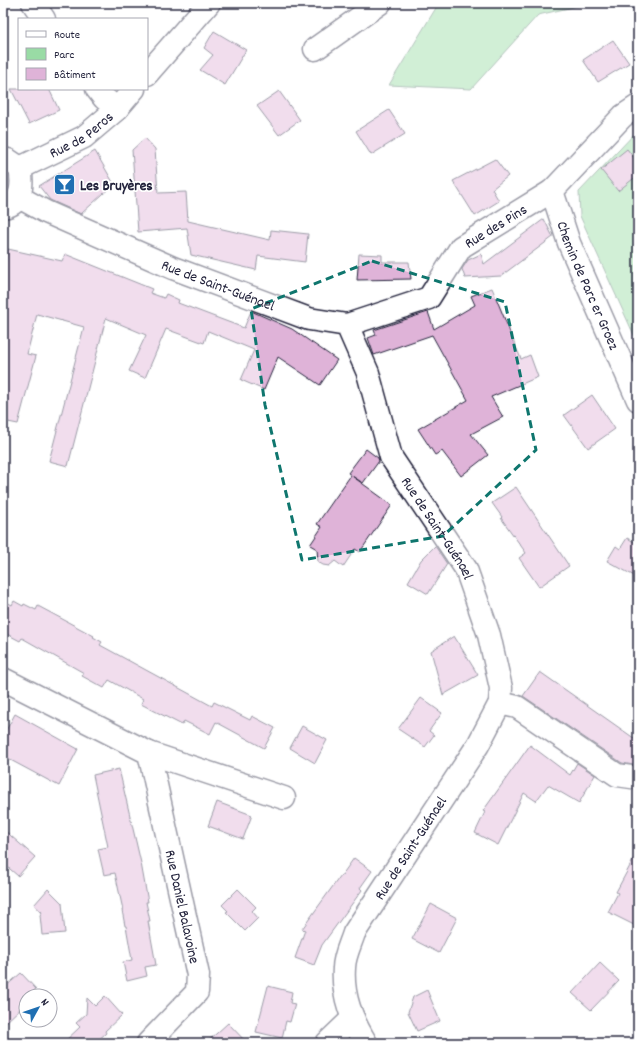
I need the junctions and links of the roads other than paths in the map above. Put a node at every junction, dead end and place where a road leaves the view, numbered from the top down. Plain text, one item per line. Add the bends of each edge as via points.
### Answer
1 (33, 3) edge
2 (209, 3) edge
3 (380, 3) edge
4 (43, 18) edge
5 (315, 49) dead end
6 (148, 73) edge
7 (98, 90) edge
8 (133, 90) edge
9 (638, 106) edge
10 (117, 109) junction
11 (11, 163) edge
12 (552, 191) junction
13 (11, 202) edge
14 (347, 325) junction
15 (638, 400) edge
16 (3, 679) edge
17 (500, 703) junction
18 (149, 753) junction
19 (638, 778) edge
20 (284, 798) dead end
21 (353, 1018) junction
22 (148, 1043) edge
23 (326, 1043) edge
24 (366, 1043) edge

1 - 4 street
2 - 6 street
3 - 5 street
7 - 10 street
8 - 10 street, Rue de Peros
9 - 12 street, Rue des Pins via 624,116
10 - 11 street, Rue de Peros via 84,137
11 - 13 street via 22,180
12 - 14 street, Rue des Pins via 461,246 428,298
12 - 15 street, Chemin de Parc er Groez via 569,243
13 - 14 street, Rue de Saint-Guénael via 46,212 173,268 309,319
14 - 17 street, Rue de Saint-Guénael via 368,373 391,457 466,569 489,635 500,688
16 - 18 street
17 - 19 street via 516,708 617,775
17 - 21 street, Rue de Saint-Guénael via 478,745 354,932 344,966 346,1001
18 - 20 street
18 - 22 street, Rue Daniel Balavoine via 198,975 196,992
21 - 23 street
21 - 24 street, Rue de Saint-Guénael

